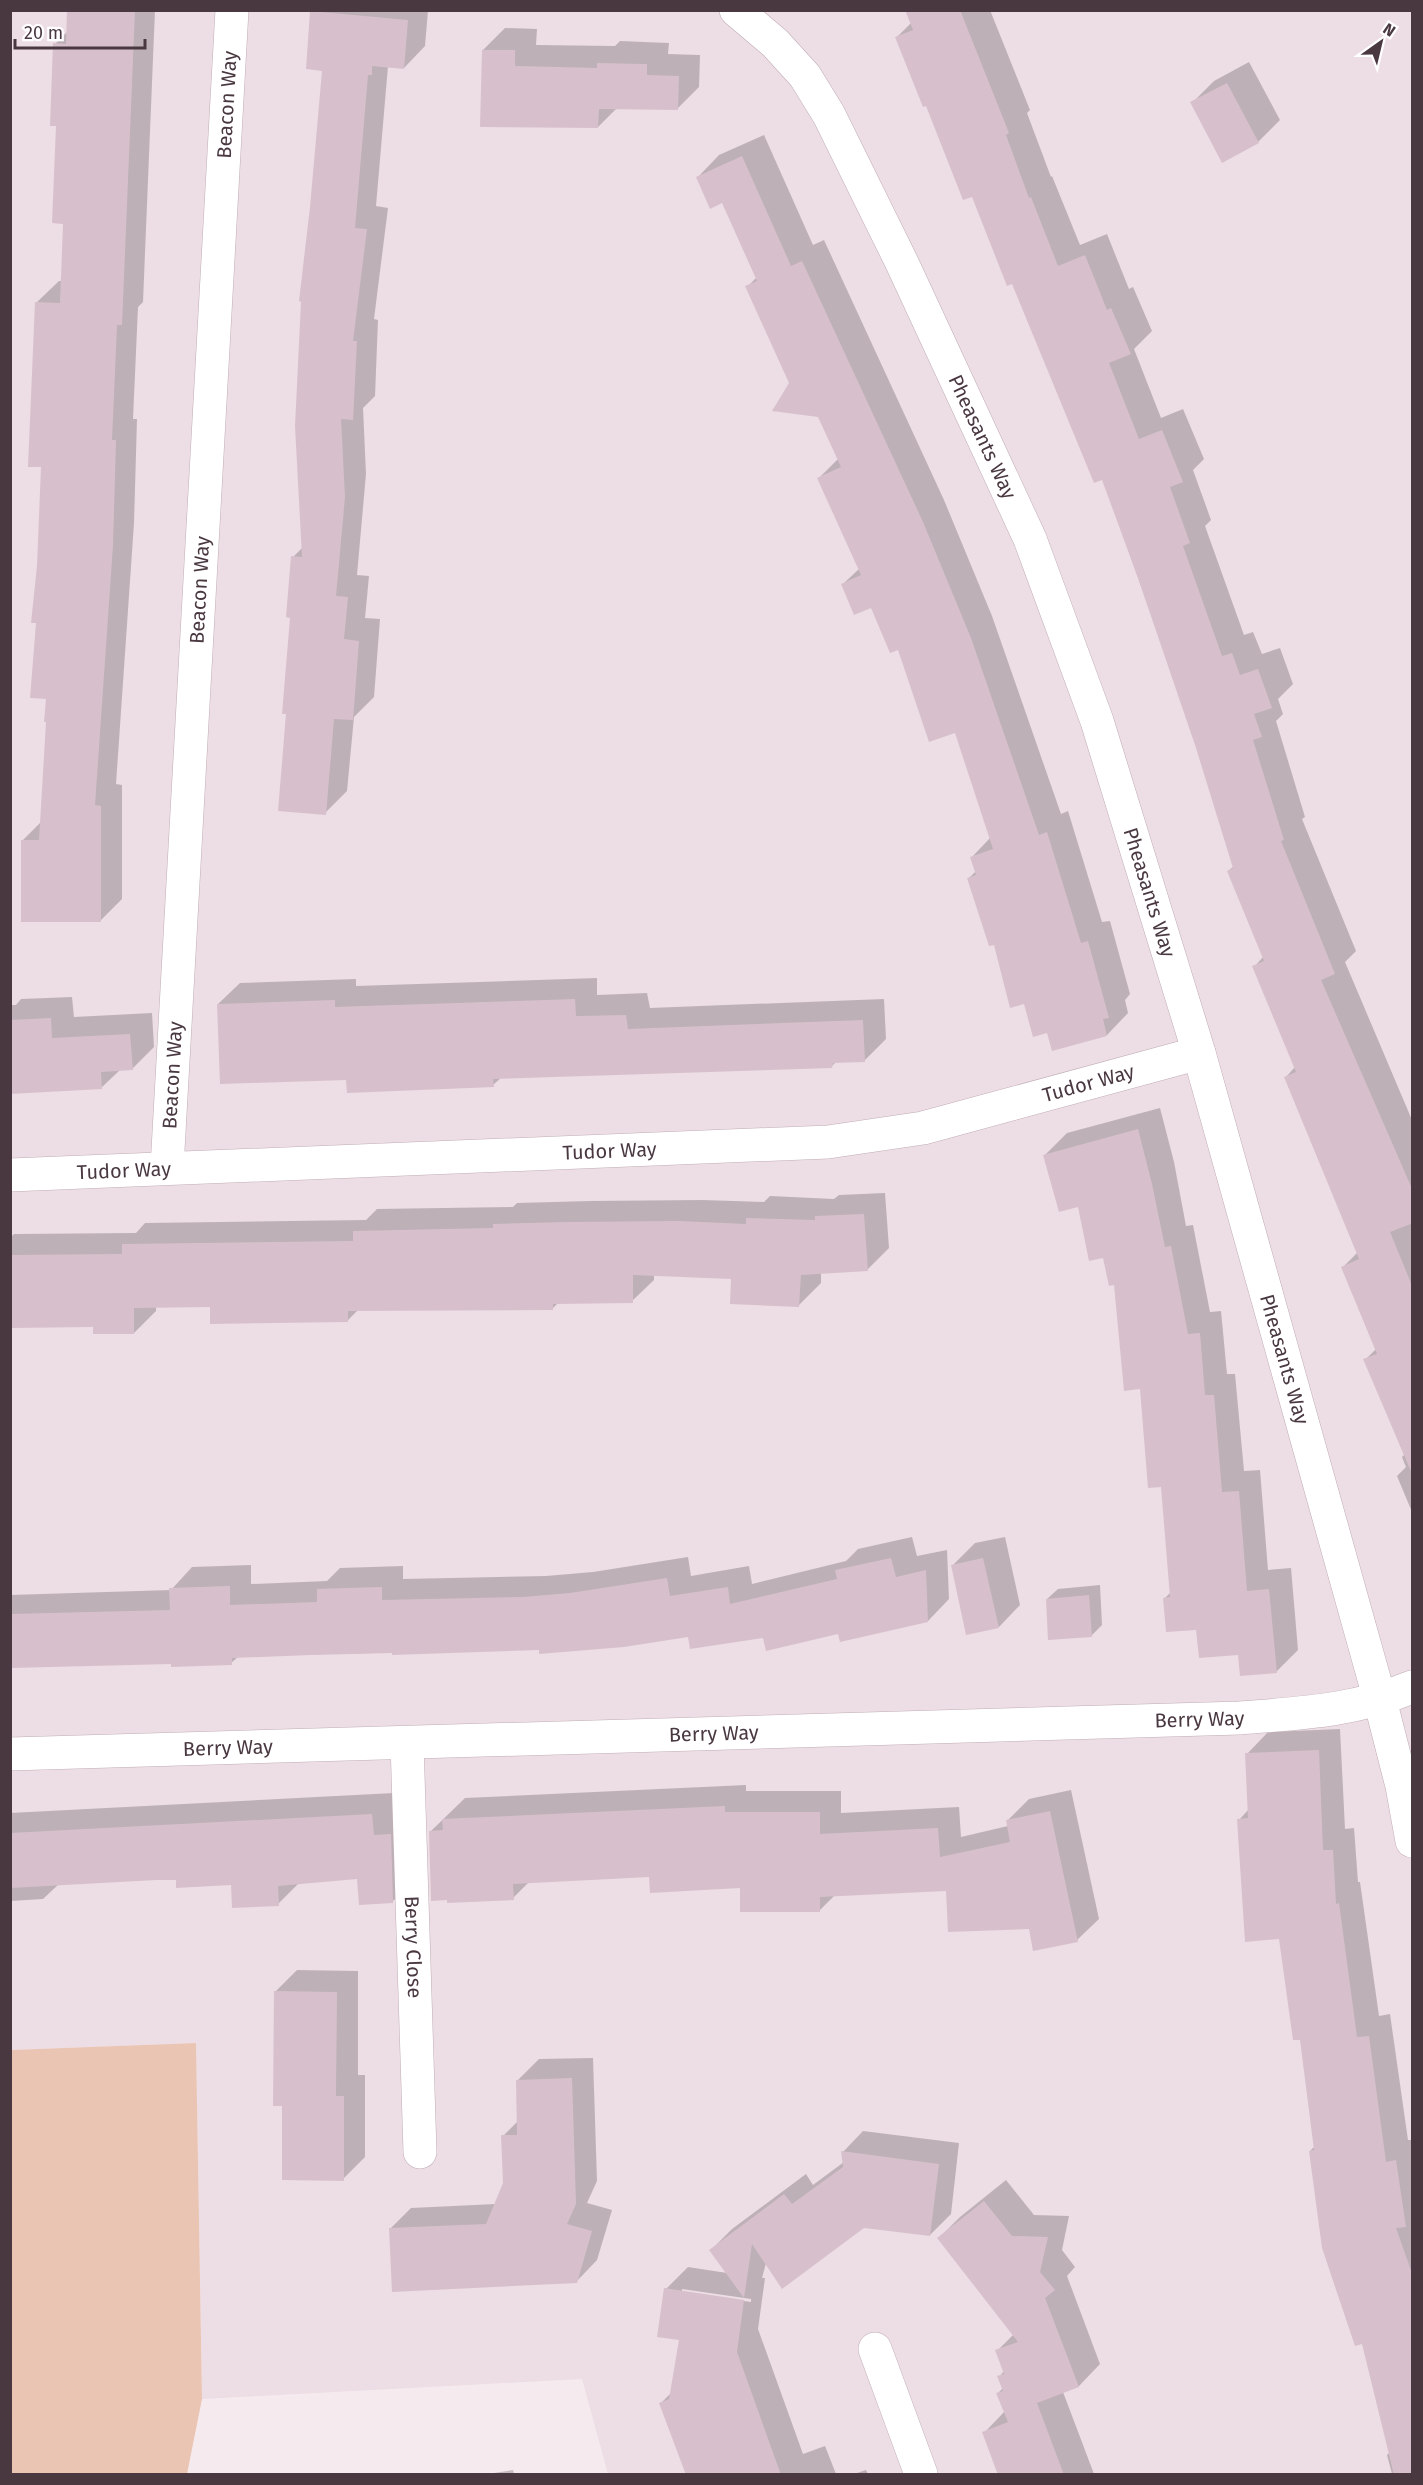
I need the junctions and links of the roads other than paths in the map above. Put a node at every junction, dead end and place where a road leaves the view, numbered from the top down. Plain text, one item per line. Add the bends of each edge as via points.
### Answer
1 (232, 10) edge
2 (736, 10) edge
3 (1199, 1053) junction
4 (167, 1168) junction
5 (10, 1175) edge
6 (1413, 1687) edge
7 (1380, 1700) junction
8 (407, 1743) junction
9 (10, 1755) edge
10 (1413, 1841) edge
11 (420, 2152) dead end
12 (875, 2349) dead end
13 (921, 2475) edge

1 - 4 street, Beacon Way
2 - 3 street, Pheasants Way via 798,68 829,115 1030,539 1097,721
3 - 4 street, Tudor Way via 923,1128 828,1142
3 - 7 street, Pheasants Way
4 - 5 street, Tudor Way
6 - 7 street, Berry Way
7 - 8 street, Berry Way via 1329,1711 1240,1718
7 - 10 street, Pheasants Way
8 - 9 street, Berry Way
8 - 11 street, Berry Close
12 - 13 street

